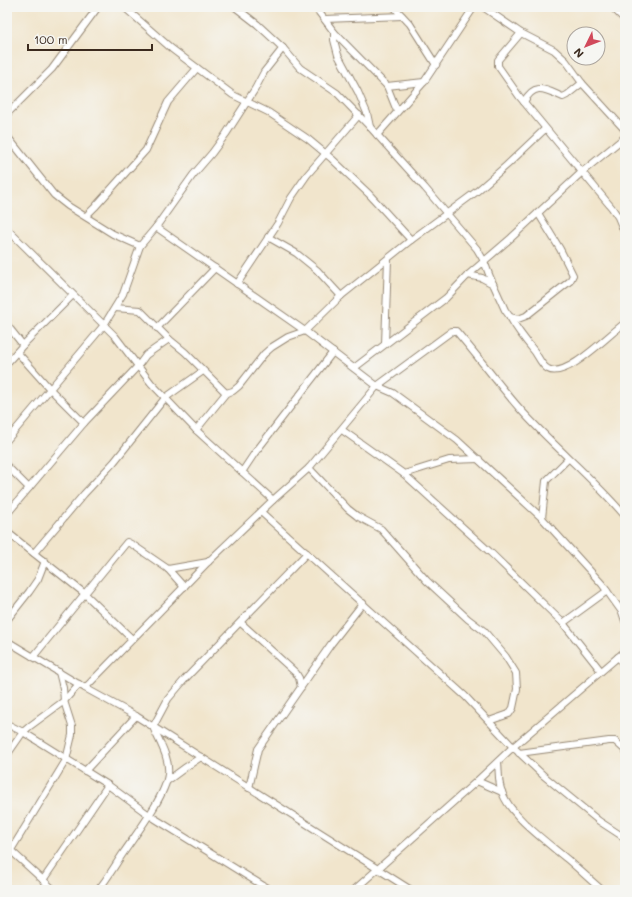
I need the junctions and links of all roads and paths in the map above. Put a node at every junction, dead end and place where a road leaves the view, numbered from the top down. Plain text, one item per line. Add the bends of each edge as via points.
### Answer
1 (98, 7) edge
2 (124, 7) edge
3 (234, 7) edge
4 (315, 7) edge
5 (394, 7) edge
6 (474, 7) edge
7 (483, 7) edge
8 (612, 7) edge
9 (402, 16) junction
10 (324, 19) junction
11 (625, 20) edge
12 (334, 32) junction
13 (521, 33) junction
14 (283, 48) junction
15 (436, 65) junction
16 (197, 68) junction
17 (424, 82) junction
18 (582, 83) junction
19 (387, 86) junction
20 (524, 102) junction
21 (246, 103) junction
22 (397, 111) junction
23 (7, 114) edge
24 (359, 115) junction
25 (370, 127) junction
26 (545, 129) junction
27 (625, 130) edge
28 (377, 135) junction
29 (7, 136) edge
30 (625, 137) edge
31 (326, 154) junction
32 (582, 172) junction
33 (447, 213) junction
34 (538, 213) junction
35 (86, 216) junction
36 (156, 227) junction
37 (7, 229) edge
38 (625, 234) edge
39 (268, 237) junction
40 (411, 240) junction
41 (140, 246) junction
42 (388, 259) junction
43 (484, 261) junction
44 (215, 268) junction
45 (468, 275) junction
46 (237, 284) junction
47 (493, 284) junction
48 (73, 295) junction
49 (341, 296) junction
50 (115, 308) junction
51 (510, 317) junction
52 (625, 323) edge
53 (7, 325) edge
54 (104, 325) junction
55 (157, 328) junction
56 (305, 331) junction
57 (169, 339) junction
58 (385, 344) junction
59 (23, 345) junction
60 (17, 352) junction
61 (333, 352) junction
62 (7, 364) edge
63 (138, 366) junction
64 (354, 368) junction
65 (203, 371) junction
66 (377, 386) junction
67 (50, 388) junction
68 (226, 393) junction
69 (165, 398) junction
70 (84, 423) junction
71 (196, 430) junction
72 (342, 430) junction
73 (7, 440) edge
74 (478, 459) junction
75 (568, 459) junction
76 (7, 466) edge
77 (309, 468) junction
78 (242, 472) junction
79 (404, 474) junction
80 (29, 488) junction
81 (273, 500) junction
82 (261, 512) junction
83 (7, 514) edge
84 (625, 516) edge
85 (542, 518) junction
86 (7, 532) edge
87 (307, 553) junction
88 (34, 554) junction
89 (45, 561) junction
90 (208, 562) junction
91 (168, 568) junction
92 (184, 587) junction
93 (607, 591) junction
94 (84, 593) junction
95 (363, 603) junction
96 (7, 620) edge
97 (625, 621) edge
98 (241, 623) junction
99 (563, 624) junction
100 (132, 639) junction
101 (7, 641) edge
102 (625, 651) edge
103 (33, 657) junction
104 (618, 657) junction
105 (625, 666) edge
106 (601, 671) junction
107 (59, 672) junction
108 (82, 686) junction
109 (301, 686) junction
110 (64, 701) junction
111 (136, 716) junction
112 (489, 721) junction
113 (7, 724) edge
114 (153, 727) junction
115 (23, 732) junction
116 (513, 747) junction
117 (625, 750) edge
118 (519, 753) junction
119 (7, 755) edge
120 (201, 758) junction
121 (66, 760) junction
122 (498, 762) junction
123 (85, 771) junction
124 (167, 781) junction
125 (477, 781) junction
126 (108, 785) junction
127 (249, 788) junction
128 (502, 792) junction
129 (149, 815) junction
130 (625, 838) edge
131 (9, 848) edge
132 (379, 869) junction
133 (43, 880) junction
134 (54, 890) edge
135 (98, 890) edge
136 (270, 890) edge
137 (354, 890) edge
138 (411, 890) edge
139 (602, 890) edge

1 - 23 street via 52,69
2 - 16 street
3 - 14 street
4 - 10 street
5 - 9 street
6 - 15 street
7 - 13 street
8 - 11 street
9 - 10 street
9 - 15 street
10 - 12 street
12 - 19 street
12 - 25 street via 338,55 358,92
13 - 18 street via 554,50 566,61
13 - 20 street via 498,60 498,66
14 - 21 street via 264,72
14 - 24 street via 300,68 337,93
15 - 17 street
16 - 21 street
16 - 35 street via 168,102 146,150
17 - 19 street
17 - 22 street
18 - 20 street via 563,97 539,89 532,92
18 - 27 street
19 - 22 street
20 - 26 street
21 - 31 street via 268,112 292,127
21 - 36 street
22 - 28 street
24 - 25 street
24 - 31 street
25 - 28 street
26 - 32 street
26 - 33 street via 476,192
28 - 33 street
29 - 35 street via 54,195
30 - 32 street
31 - 39 street via 307,175
31 - 40 street via 369,194
32 - 34 street
32 - 38 street via 612,208
33 - 40 street
33 - 43 street via 478,249
34 - 43 street
34 - 51 street via 573,274 570,281 526,316 518,319
35 - 41 street via 119,237
36 - 41 street
36 - 44 street
37 - 48 street
39 - 46 street
39 - 49 street via 296,253
40 - 42 street
41 - 50 street via 123,294
42 - 49 street
42 - 58 street
43 - 45 street
43 - 47 street
44 - 46 street
44 - 55 street
45 - 47 street
45 - 58 street via 446,298
46 - 56 street
47 - 51 street
48 - 54 street
48 - 59 street
49 - 56 street
50 - 54 street
50 - 55 street via 140,310
51 - 52 street via 545,367 554,371 578,360
53 - 59 street
54 - 63 street
54 - 67 street
55 - 57 street
56 - 61 street
56 - 68 street via 288,337 272,347 239,386
57 - 63 street via 146,356
57 - 65 street
58 - 64 street
59 - 60 street
60 - 62 street
60 - 67 street
61 - 64 street
61 - 78 street
63 - 69 street
63 - 70 street
64 - 66 street
65 - 68 street
65 - 69 street
66 - 72 street
66 - 74 street via 392,393 441,427
66 - 75 street via 452,331 456,331 520,409
67 - 70 street
67 - 73 street
68 - 71 street
69 - 71 street
69 - 88 street via 114,462
70 - 80 street
71 - 78 street
72 - 77 street
72 - 79 street
74 - 79 street via 449,460
74 - 85 street
75 - 84 street
75 - 85 street via 546,481
76 - 80 street
77 - 81 street
77 - 112 street via 348,509 381,529 427,581 484,631 506,657 516,673 518,689 513,708 509,714
78 - 81 street
79 - 99 street via 491,552
80 - 83 street
81 - 82 street
82 - 87 street
82 - 90 street
85 - 93 street
86 - 88 street
87 - 95 street
87 - 98 street
88 - 89 street
89 - 94 street
89 - 96 street via 38,579
90 - 91 street
90 - 92 street
91 - 92 street
91 - 94 street via 127,542
92 - 100 street
93 - 97 street via 622,612
93 - 99 street
94 - 100 street
94 - 103 street
95 - 109 street
95 - 112 street
98 - 109 street via 296,673
98 - 114 street via 177,688
99 - 106 street
100 - 108 street
101 - 103 street
102 - 104 street
103 - 107 street
104 - 105 street
104 - 106 street
106 - 116 street
107 - 108 street
107 - 110 street
108 - 110 street
108 - 111 street
109 - 127 street via 258,749
110 - 115 street
110 - 121 street via 72,730
111 - 114 street
111 - 123 street
112 - 116 street
113 - 115 street
114 - 120 street
114 - 124 street via 168,765
115 - 119 street
115 - 121 street
116 - 118 street
116 - 122 street
117 - 118 street via 615,741 609,741
118 - 130 street via 599,821
120 - 124 street
120 - 127 street
121 - 123 street
121 - 131 street
122 - 125 street
122 - 128 street
123 - 126 street
124 - 129 street
125 - 128 street
125 - 132 street
126 - 129 street
126 - 133 street
127 - 132 street
128 - 139 street via 506,802 534,832
129 - 135 street
129 - 136 street
131 - 133 street
132 - 137 street
132 - 138 street
133 - 134 street

